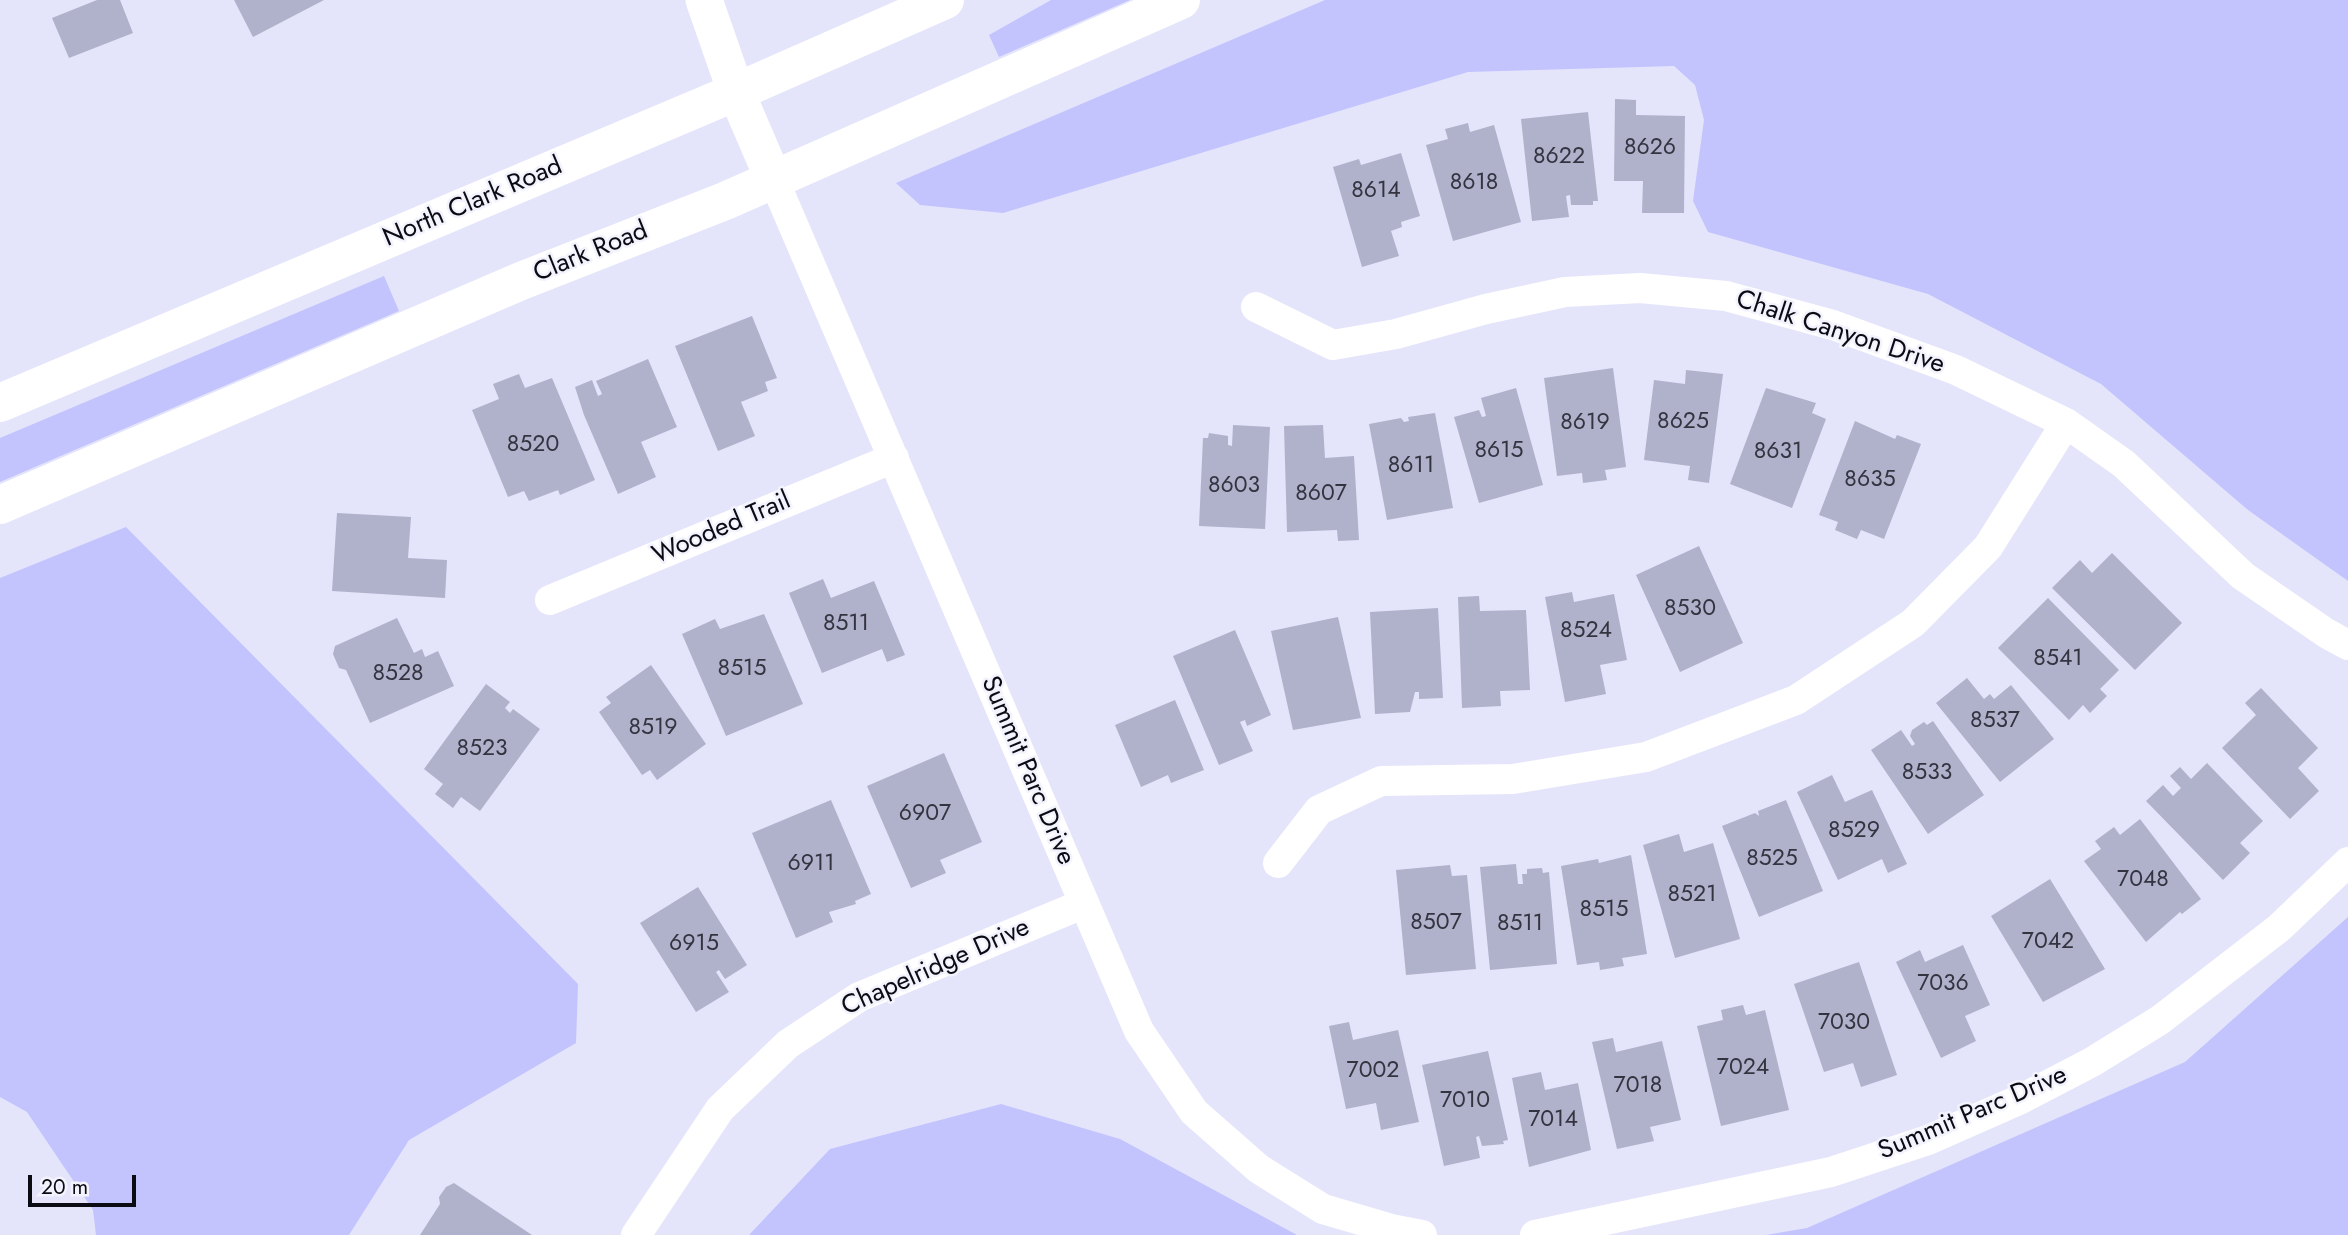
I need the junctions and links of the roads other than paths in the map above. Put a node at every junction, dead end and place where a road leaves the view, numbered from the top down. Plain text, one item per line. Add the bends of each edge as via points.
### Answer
1 (704, 0) edge
2 (945, 0) edge
3 (1181, 0) edge
4 (736, 92) junction
5 (772, 178) junction
6 (1256, 307) dead end
7 (0, 403) edge
8 (2066, 423) junction
9 (894, 458) junction
10 (0, 505) edge
11 (550, 600) dead end
12 (2348, 645) edge
13 (2348, 862) edge
14 (1278, 863) dead end
15 (1083, 904) junction
16 (636, 1235) edge
17 (1422, 1235) edge
18 (1535, 1235) edge

1 - 4 street
2 - 4 main road, North Clark Road
3 - 5 main road, Clark Road
4 - 5 street
4 - 7 main road, North Clark Road
5 - 9 street, Summit Parc Drive
5 - 10 main road, Clark Road
6 - 8 street, Chalk Canyon Drive via 1333,345 1565,292 1640,288 1726,296 1833,325 1956,370
8 - 12 street, Chalk Canyon Drive via 2124,464 2243,576
8 - 14 street via 1988,547 1913,623 1796,701 1646,757 1513,779 1381,780 1319,810
9 - 11 street, Wooded Trail
9 - 15 street, Summit Parc Drive
13 - 18 street, Summit Parc Drive via 2279,928 2160,1020 2021,1099 1928,1140 1831,1172
15 - 16 street, Chapelridge Drive via 859,997 788,1044 720,1109
15 - 17 street, Summit Parc Drive via 1139,1031 1194,1112 1259,1169 1323,1209

